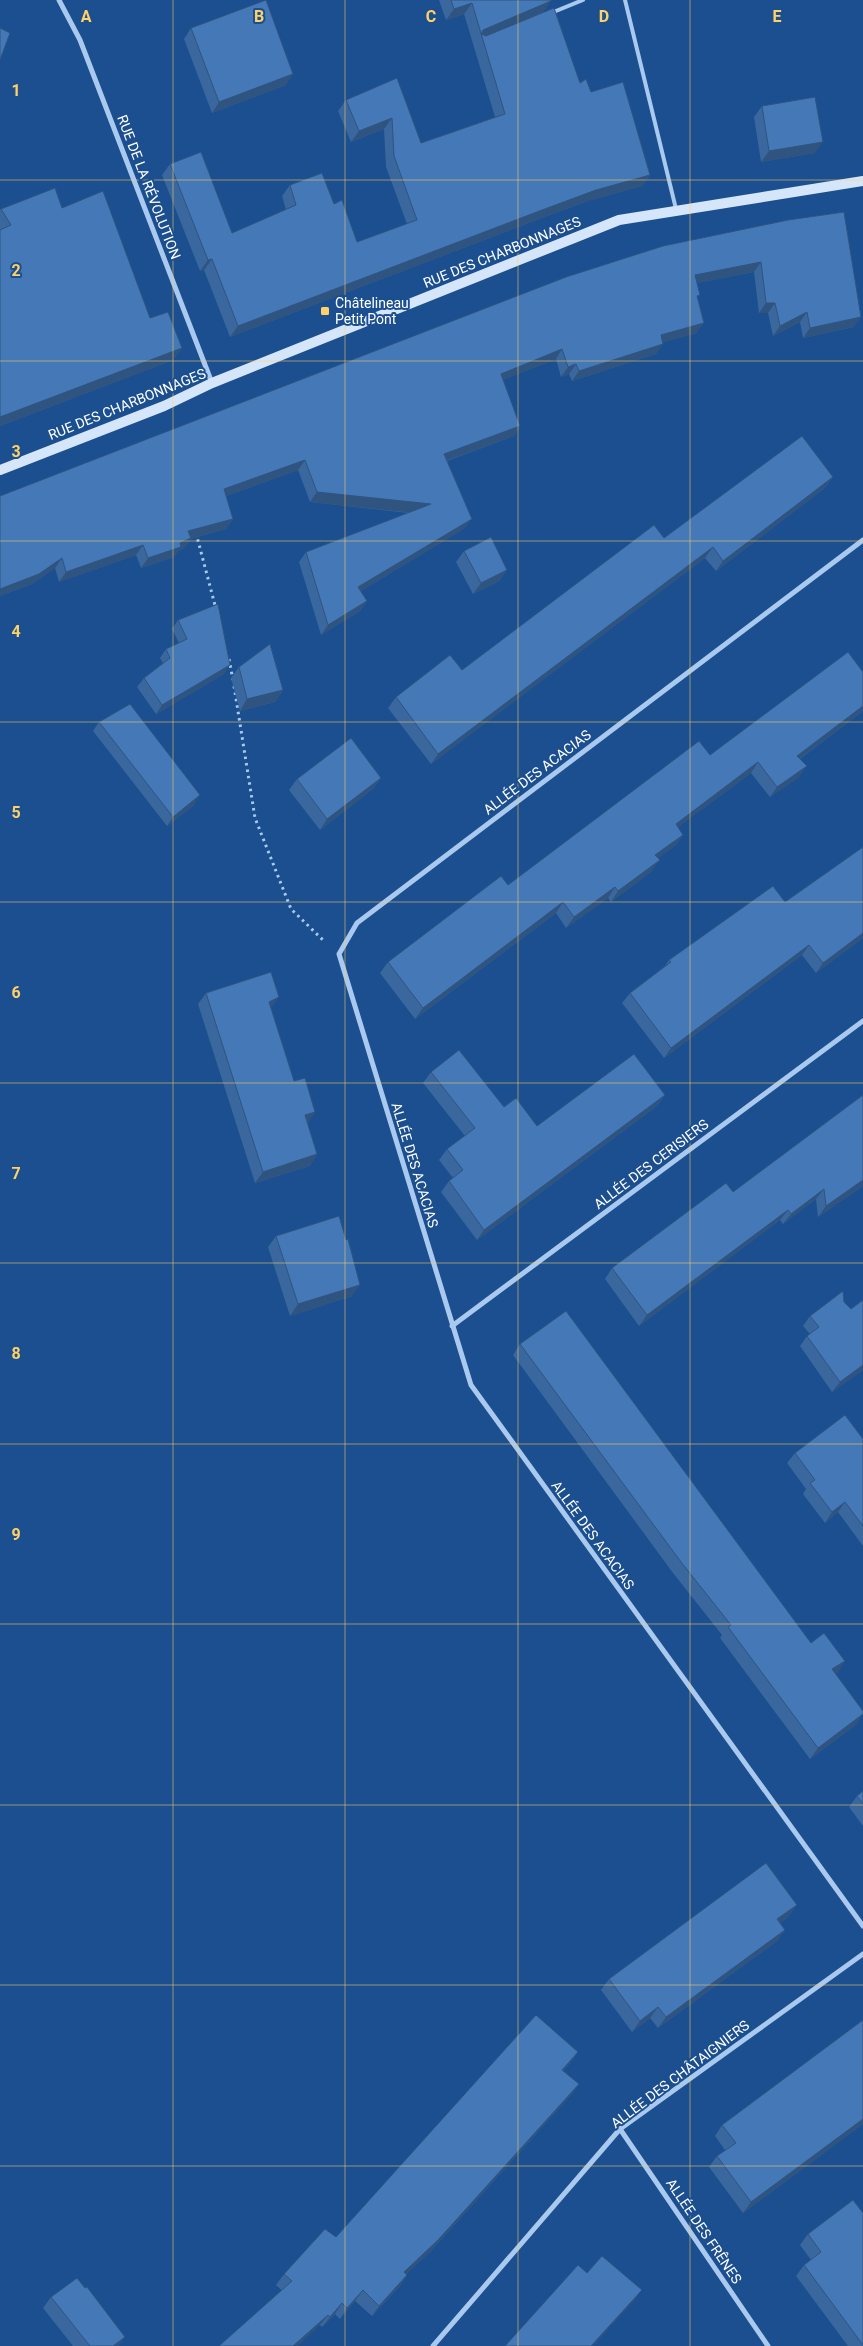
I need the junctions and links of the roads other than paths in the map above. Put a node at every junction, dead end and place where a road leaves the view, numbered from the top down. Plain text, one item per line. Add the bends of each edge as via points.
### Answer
1 (59, 0) edge
2 (583, 0) edge
3 (625, 0) edge
4 (548, 15) edge
5 (863, 181) edge
6 (676, 211) junction
7 (212, 384) junction
8 (0, 470) edge
9 (863, 540) edge
10 (863, 1021) edge
11 (452, 1326) junction
12 (863, 1926) edge
13 (863, 1954) edge
14 (620, 2129) junction
15 (433, 2346) edge
16 (768, 2346) edge

1 - 7 street, RUE DE LA RÉVOLUTION via 80,40
2 - 4 lane
3 - 6 lane
5 - 6 street, RUE DES CHARBONNAGES
6 - 7 street, RUE DES CHARBONNAGES via 619,220
7 - 8 street, RUE DES CHARBONNAGES
9 - 11 street, ALLÉE DES ACACIAS via 357,923 339,954
10 - 11 street, ALLÉE DES CERISIERS
11 - 12 street, ALLÉE DES ACACIAS via 470,1385
13 - 14 street, ALLÉE DES CHÂTAIGNIERS
14 - 15 street, ALLÉE DES CHÂTAIGNIERS
14 - 16 street, ALLÉE DES FRÊNES

